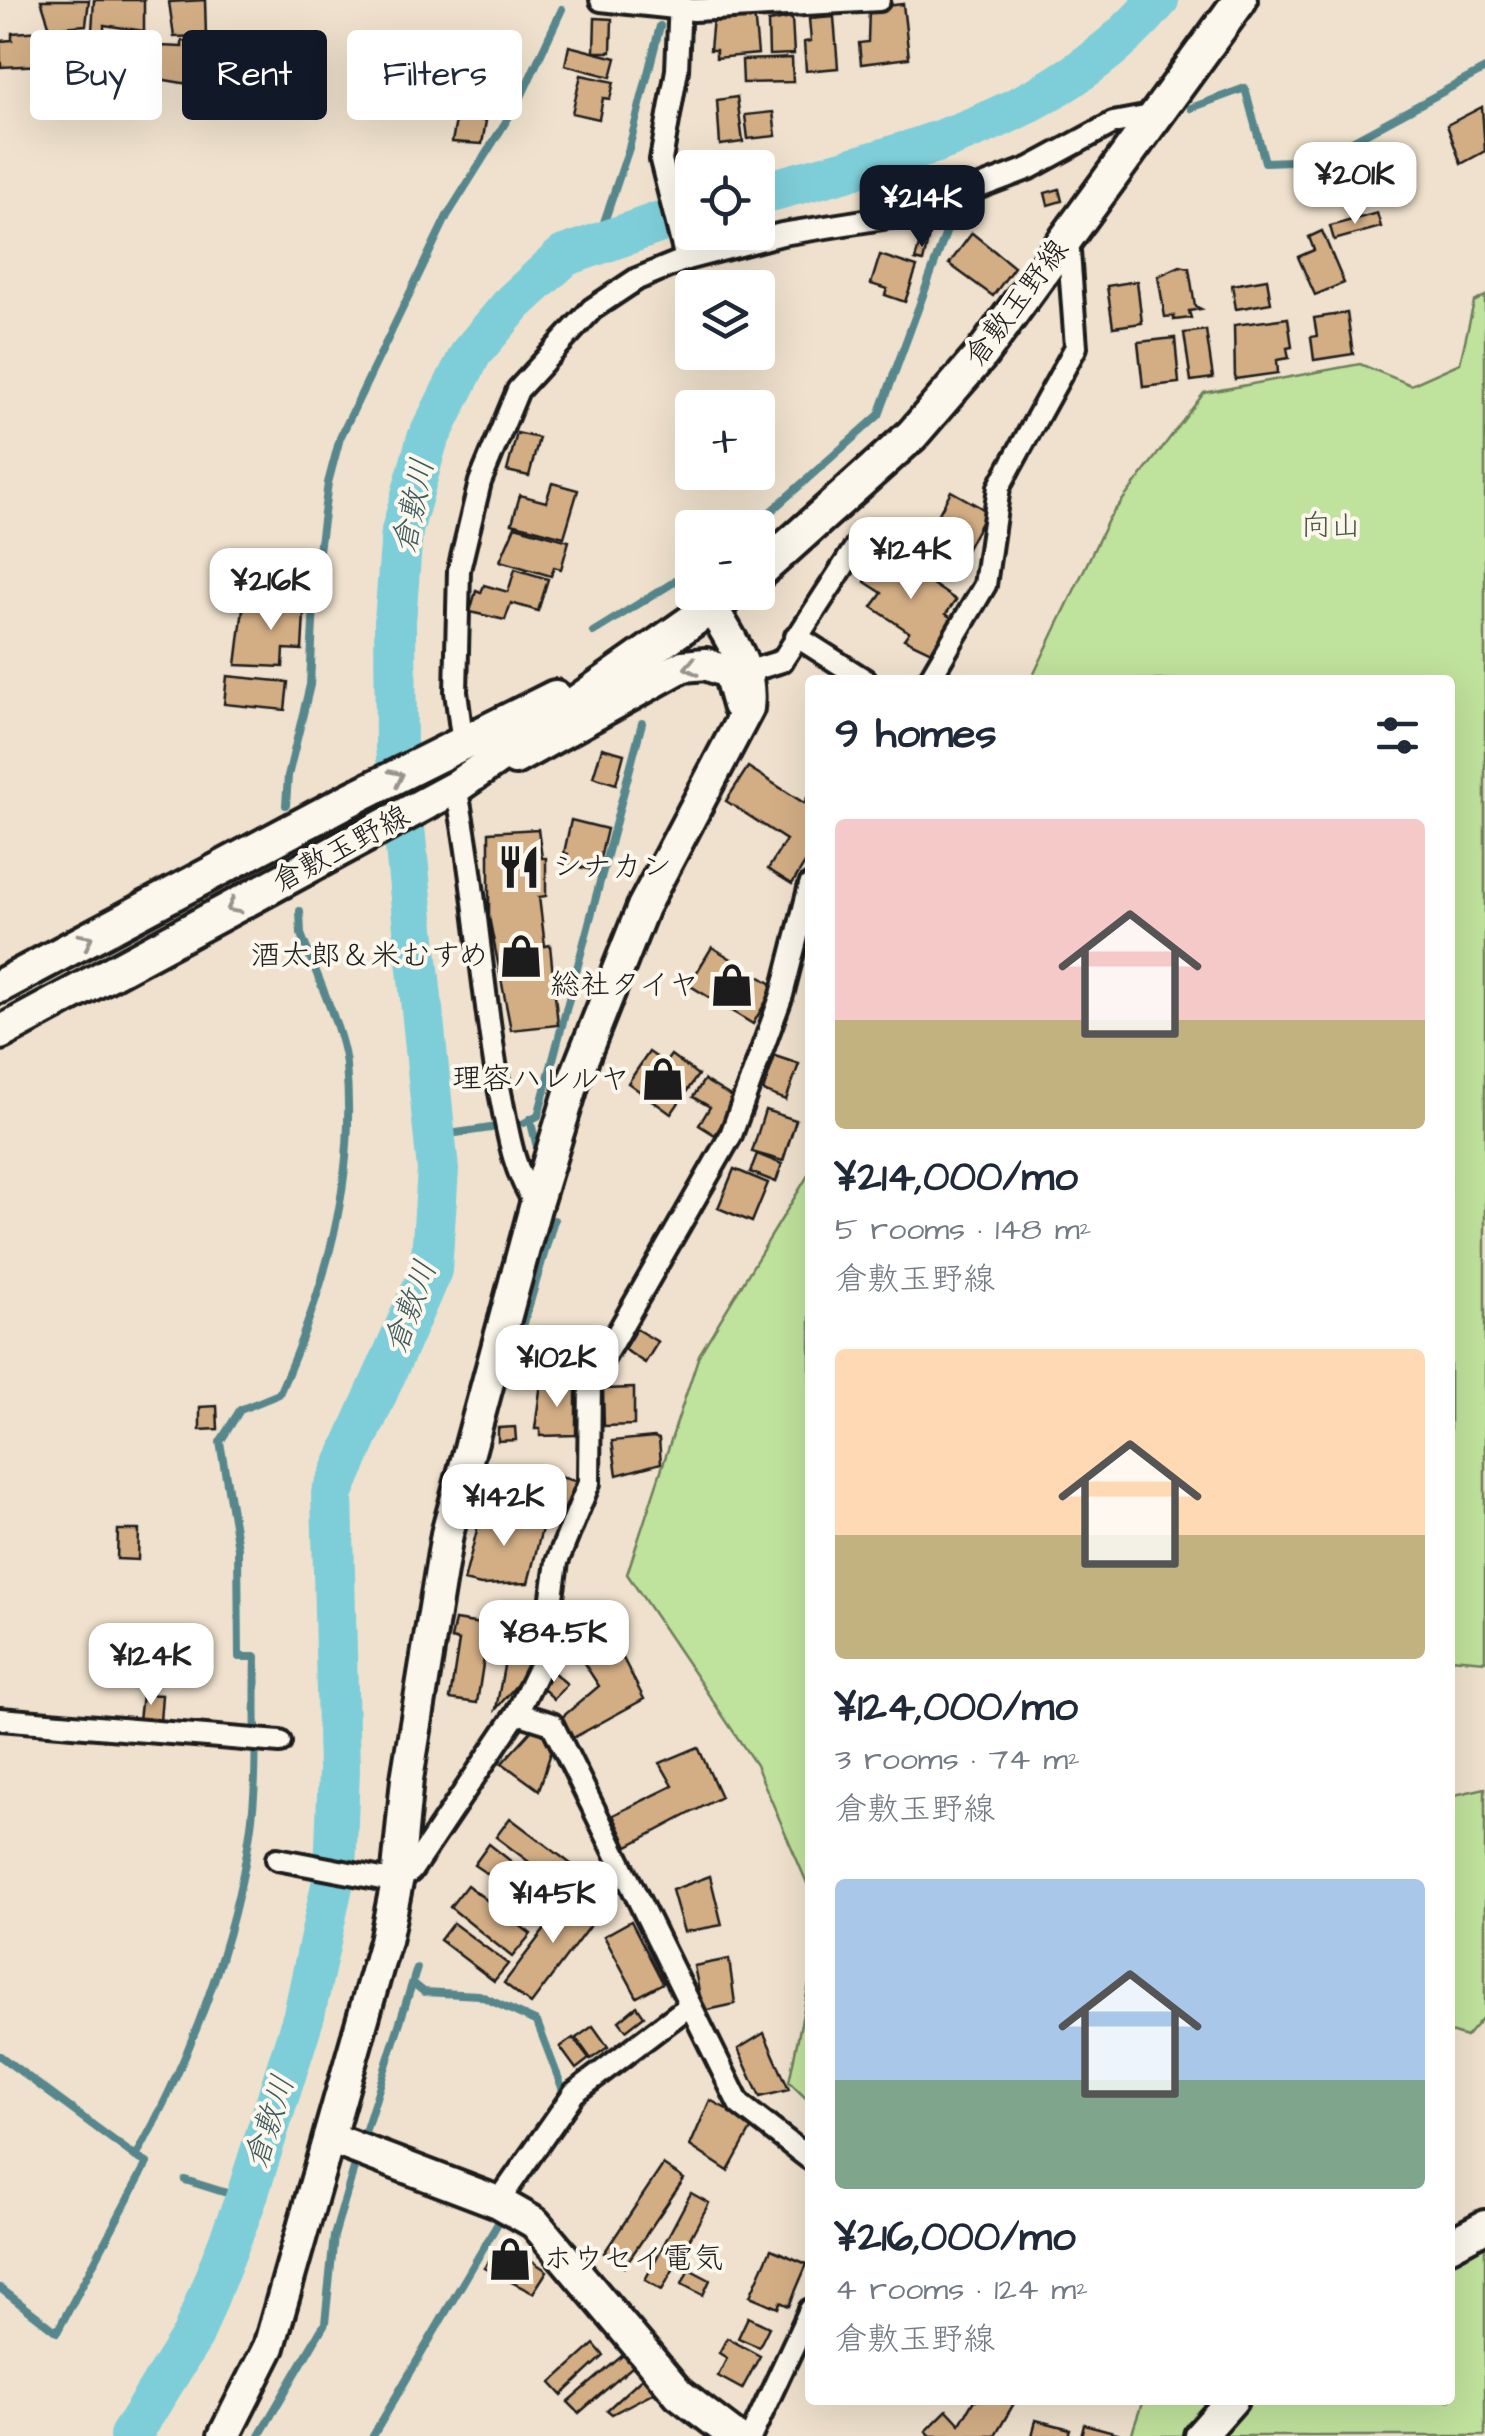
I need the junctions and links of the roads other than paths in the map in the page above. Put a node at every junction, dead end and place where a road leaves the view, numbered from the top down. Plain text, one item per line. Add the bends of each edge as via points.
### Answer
1 (600, 0) edge
2 (879, 0) edge
3 (1240, 0) edge
4 (681, 4) edge
5 (1156, 115) junction
6 (1068, 236) junction
7 (684, 255) junction
8 (858, 542) dead end
9 (775, 559) edge
10 (708, 610) edge
11 (725, 610) edge
12 (796, 636) junction
13 (668, 639) junction
14 (746, 672) junction
15 (856, 675) edge
16 (932, 675) edge
17 (740, 728) junction
18 (455, 748) junction
19 (456, 787) junction
20 (805, 905) edge
21 (0, 986) edge
22 (0, 1033) edge
23 (536, 1204) junction
24 (490, 1371) junction
25 (590, 1377) junction
26 (517, 1713) junction
27 (0, 1719) edge
28 (264, 1742) dead end
29 (280, 1860) dead end
30 (388, 1881) junction
31 (689, 2006) junction
32 (351, 2146) junction
33 (805, 2155) edge
34 (498, 2202) junction
35 (1485, 2226) edge
36 (1455, 2242) edge
37 (805, 2321) edge
38 (1228, 2405) edge
39 (224, 2436) edge
40 (734, 2436) edge
41 (751, 2436) edge
42 (1200, 2436) edge

1 - 4 street
2 - 4 street
3 - 5 main road, 倉敷玉野線
4 - 7 street via 660,160
5 - 6 main road, 倉敷玉野線
5 - 7 street via 1113,123 1030,168 908,214
6 - 9 main road, 倉敷玉野線 via 982,354 912,435
6 - 16 street via 1076,347 1000,487 985,585
7 - 18 street via 592,309 518,390 502,421 459,570
8 - 12 street
10 - 13 main road, 倉敷玉野線
11 - 14 street
12 - 14 street via 782,661
12 - 15 street
13 - 18 main road, 倉敷玉野線
13 - 19 main road, 倉敷玉野線
14 - 17 street via 750,690
17 -> 19 street via 729,674 706,664 683,666
17 - 23 street via 642,907 573,1083
21 -> 18 main road, 倉敷玉野線
19 -> 22 main road, 倉敷玉野線
19 - 23 street via 504,1113 523,1186
20 - 25 street via 782,995 731,1134
23 - 24 street
24 - 25 street
24 - 30 street via 447,1534
25 - 26 street via 589,1483 557,1562 543,1660
26 - 30 street via 411,1871
26 - 31 street via 552,1724
27 - 28 street
29 - 30 street
30 - 32 street
31 - 33 street via 738,2104
31 - 34 street via 574,2093
32 - 34 street
32 - 39 street via 269,2348
34 - 40 street via 558,2245 679,2394
35 - 36 street
37 - 41 street
38 - 42 street

